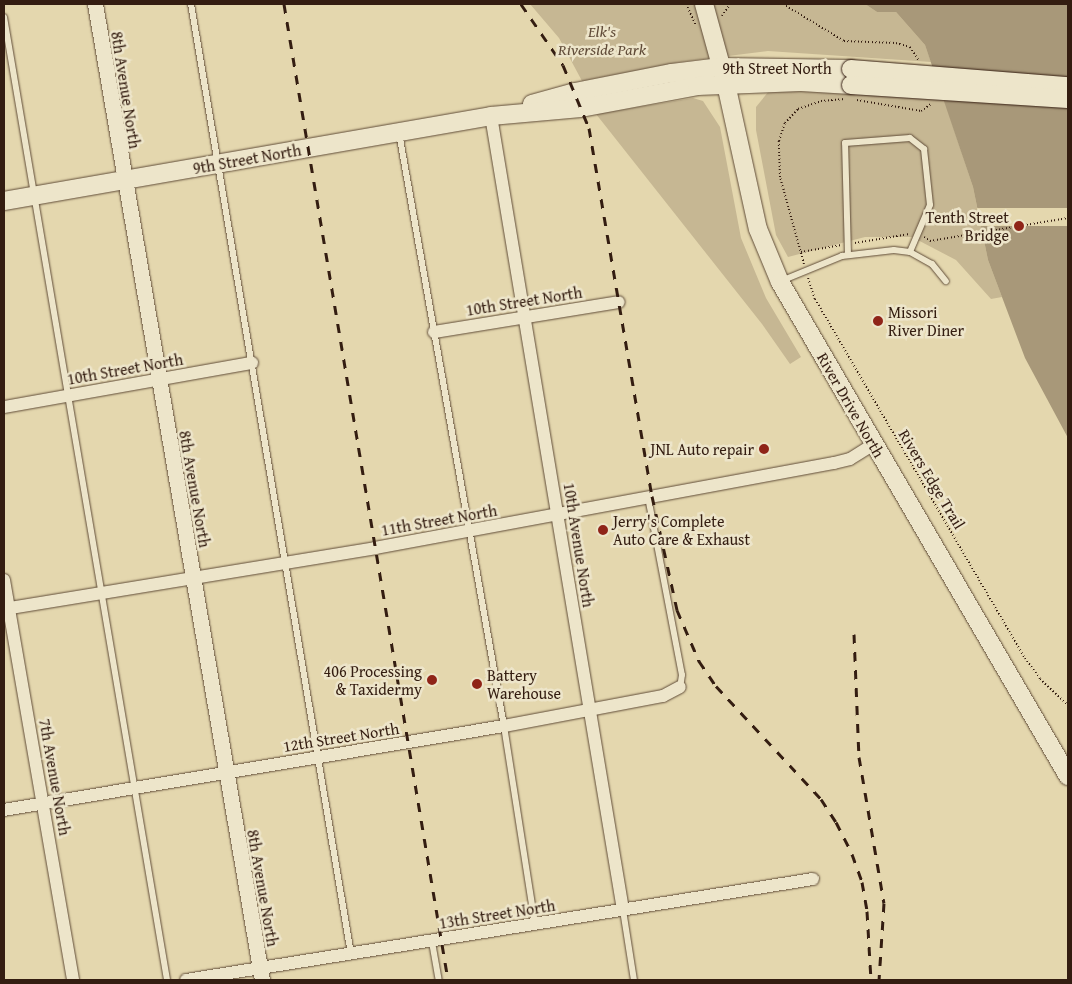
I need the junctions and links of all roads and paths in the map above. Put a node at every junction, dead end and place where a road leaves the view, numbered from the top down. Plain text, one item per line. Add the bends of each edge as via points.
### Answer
1 (95, 4) edge
2 (191, 4) edge
3 (704, 4) edge
4 (730, 4) edge
5 (783, 4) edge
6 (723, 16) dead end
7 (4, 17) edge
8 (922, 67) dead end
9 (724, 75) junction
10 (851, 77) junction
11 (1068, 86) edge
12 (929, 96) dead end
13 (1068, 99) edge
14 (491, 116) junction
15 (398, 132) junction
16 (219, 165) junction
17 (123, 182) junction
18 (36, 196) junction
19 (4, 201) edge
20 (1068, 218) edge
21 (917, 235) junction
22 (848, 244) junction
23 (801, 252) junction
24 (910, 252) junction
25 (848, 255) junction
26 (802, 256) dead end
27 (946, 280) dead end
28 (780, 282) junction
29 (811, 288) dead end
30 (619, 302) dead end
31 (525, 316) junction
32 (434, 332) junction
33 (252, 363) junction
34 (158, 380) junction
35 (69, 395) junction
36 (4, 407) edge
37 (874, 444) junction
38 (648, 497) junction
39 (558, 515) junction
40 (469, 531) junction
41 (284, 562) junction
42 (192, 576) junction
43 (4, 580) edge
44 (103, 592) junction
45 (6, 608) edge
46 (680, 687) joint
47 (1068, 706) edge
48 (590, 710) junction
49 (504, 726) junction
50 (316, 757) junction
51 (224, 772) junction
52 (1068, 776) edge
53 (135, 786) junction
54 (43, 803) junction
55 (4, 810) edge
56 (813, 879) dead end
57 (624, 910) junction
58 (536, 924) junction
59 (432, 942) junction
60 (351, 954) junction
61 (261, 974) edge
62 (72, 980) edge
63 (167, 980) edge
64 (186, 980) edge
65 (439, 980) edge
66 (634, 980) edge

1 - 17 street, 8th Avenue North
2 - 16 lane
3 - 9 main road, River Drive North
4 - 6 path
5 - 8 path via 844,41 896,43 910,47
7 - 18 lane
9 - 10 main road, 9th Street North
9 - 14 main road, 9th Street North via 697,86 581,108
9 - 28 main road, River Drive North via 758,229
10 - 11 main road, 9th Street North, bridge
10 - 13 main road, 9th Street North, bridge
12 - 23 path via 931,104 921,111 852,99 820,100 798,109 785,124 780,141 780,178
14 - 15 main road, 9th Street North
14 - 31 street, 10th Avenue North
15 - 16 main road, 9th Street North
15 - 32 lane
16 - 17 main road, 9th Street North
16 - 33 lane
17 - 18 main road, 9th Street North
17 - 34 street, 8th Avenue North
18 - 19 main road, 9th Street North
18 - 35 lane
20 - 21 path via 930,241
21 - 22 path via 905,233
21 - 22 lane via 930,205 924,149 910,138 845,144
21 - 24 lane
22 - 23 path
22 - 25 lane
23 - 26 path
24 - 25 lane via 867,251
24 - 27 lane via 932,264
25 - 28 lane
28 - 37 main road, River Drive North
29 - 47 path, Rivers Edge Trail via 900,448 1040,679
30 - 31 street, 10th Street North
31 - 32 street, 10th Street North
31 - 39 street, 10th Avenue North
32 - 40 lane
33 - 34 street, 10th Street North
33 - 41 lane
34 - 35 street, 10th Street North
34 - 42 street, 8th Avenue North
35 - 36 street, 10th Street North
35 - 44 lane
37 - 38 street, 11th Street North via 850,459
37 - 52 main road, River Drive North
38 - 39 street, 11th Street North
38 - 46 lane via 682,675
39 - 40 street, 11th Street North
39 - 48 street, 10th Avenue North
40 - 41 street, 11th Street North
40 - 49 lane
41 - 42 street, 11th Street North
41 - 50 lane
42 - 44 street, 11th Street North
42 - 51 street, 8th Avenue North
43 - 45 street, 7th Avenue North
44 - 45 street, 11th Street North
44 - 53 lane
45 - 54 street, 7th Avenue North
46 - 48 street, 12th Street North via 663,696
48 - 49 street, 12th Street North
48 - 57 street, 10th Avenue North
49 - 50 street, 12th Street North
49 - 58 lane
50 - 51 street, 12th Street North
50 - 60 lane
51 - 53 street, 12th Street North
51 - 61 street, 8th Avenue North
53 - 54 street, 12th Street North
53 - 63 lane
54 - 55 street, 12th Street North
54 - 62 street, 7th Avenue North
56 - 57 street, 13th Street North
57 - 58 street, 13th Street North
57 - 66 lane, 10th Avenue North
58 - 59 street, 13th Street North
59 - 60 street, 13th Street North
59 - 65 lane
60 - 61 street, 13th Street North
61 - 64 street, 13th Street North

